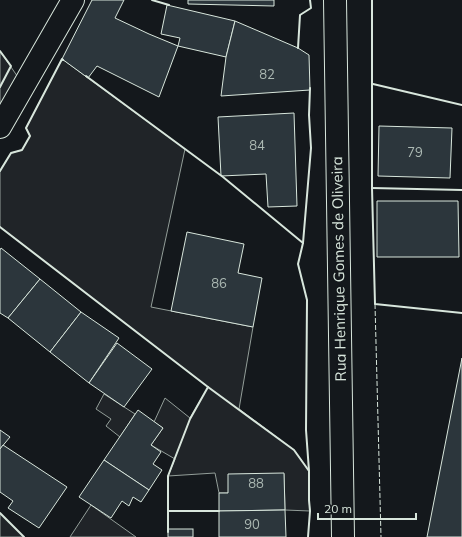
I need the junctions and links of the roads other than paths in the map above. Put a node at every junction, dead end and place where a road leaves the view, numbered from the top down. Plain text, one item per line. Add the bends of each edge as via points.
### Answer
1 (73, 0) edge
2 (335, 0) edge
3 (0, 127) edge
4 (342, 537) edge

1 - 3 street
2 - 4 street, Rua Henrique Gomes de Oliveira

